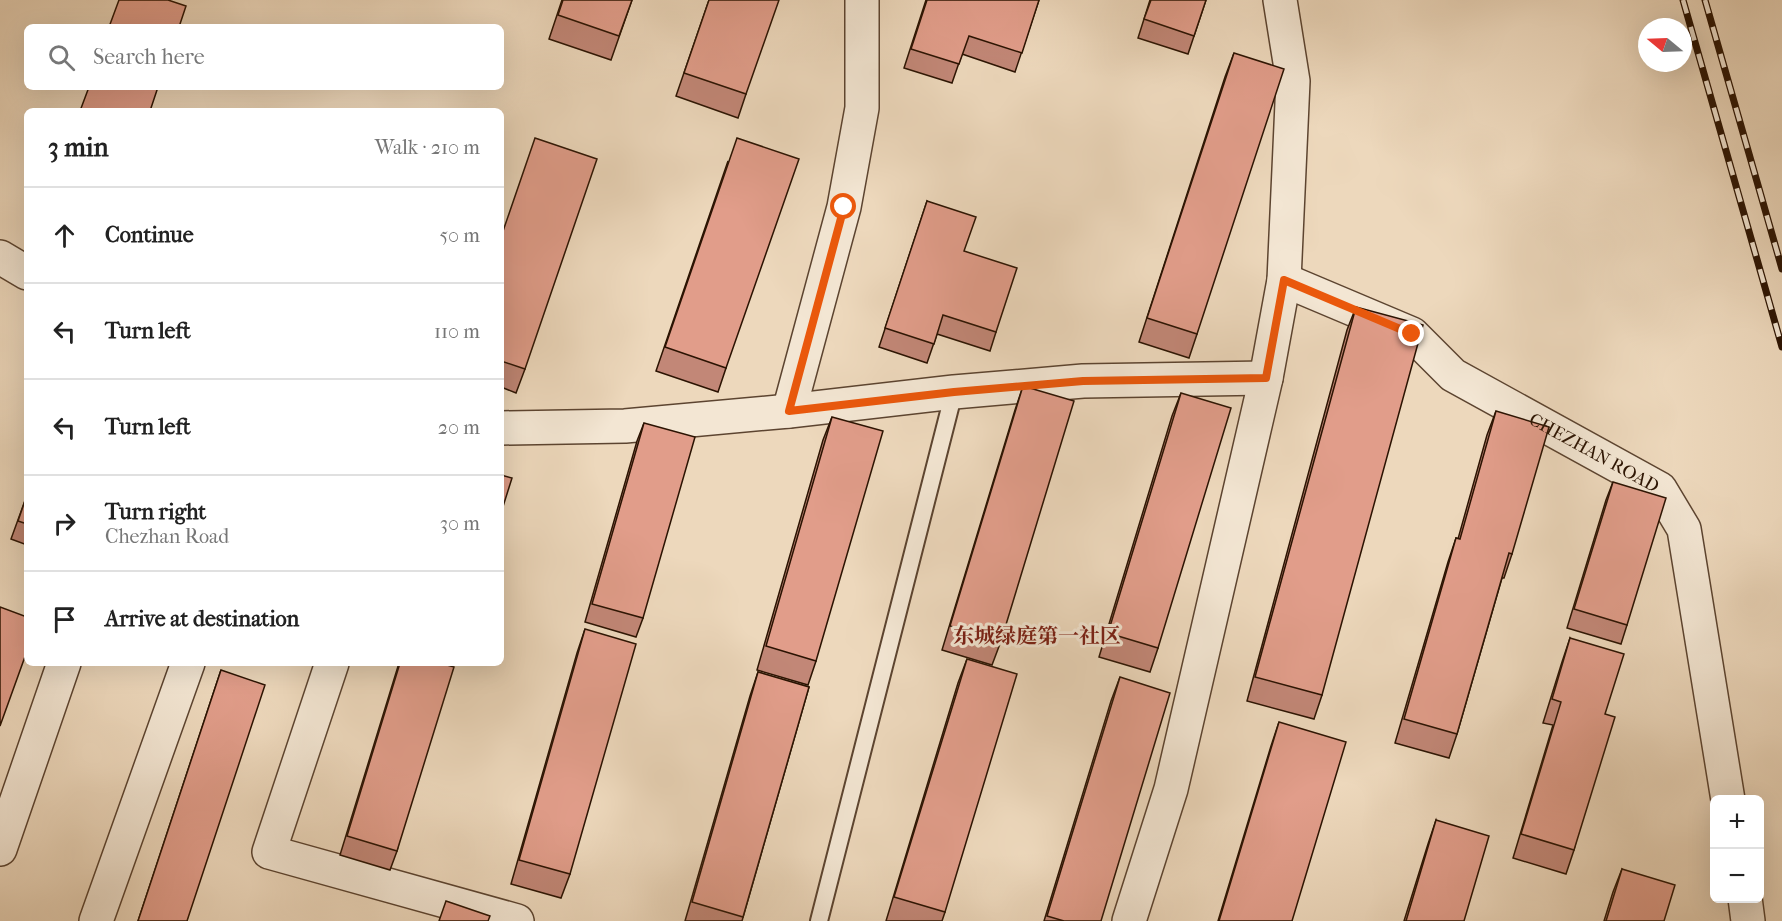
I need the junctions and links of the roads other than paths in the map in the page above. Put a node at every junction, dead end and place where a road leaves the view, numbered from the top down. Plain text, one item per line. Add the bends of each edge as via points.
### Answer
1 (862, 0) edge
2 (1280, 0) edge
3 (0, 257) edge
4 (24, 271) edge
5 (1284, 280) junction
6 (1266, 378) junction
7 (954, 392) junction
8 (789, 411) junction
9 (504, 428) edge
10 (63, 666) edge
11 (187, 666) edge
12 (331, 666) edge
13 (1727, 795) edge
14 (0, 849) edge
15 (1745, 903) edge
16 (96, 921) edge
17 (517, 921) edge
18 (819, 921) edge
19 (1129, 921) edge
20 (1748, 921) edge

1 - 8 street via 862,108 844,207
2 - 5 street via 1293,81
3 - 4 street
5 - 6 street
5 - 13 street, CHEZHAN ROAD via 1412,334 1454,375 1660,489 1684,529
6 - 7 street via 1083,381
6 - 19 street via 1171,789
7 - 8 street
7 - 18 lane
8 - 9 street via 625,426
10 - 14 street
11 - 16 street
12 - 17 street via 269,852
15 - 20 street

